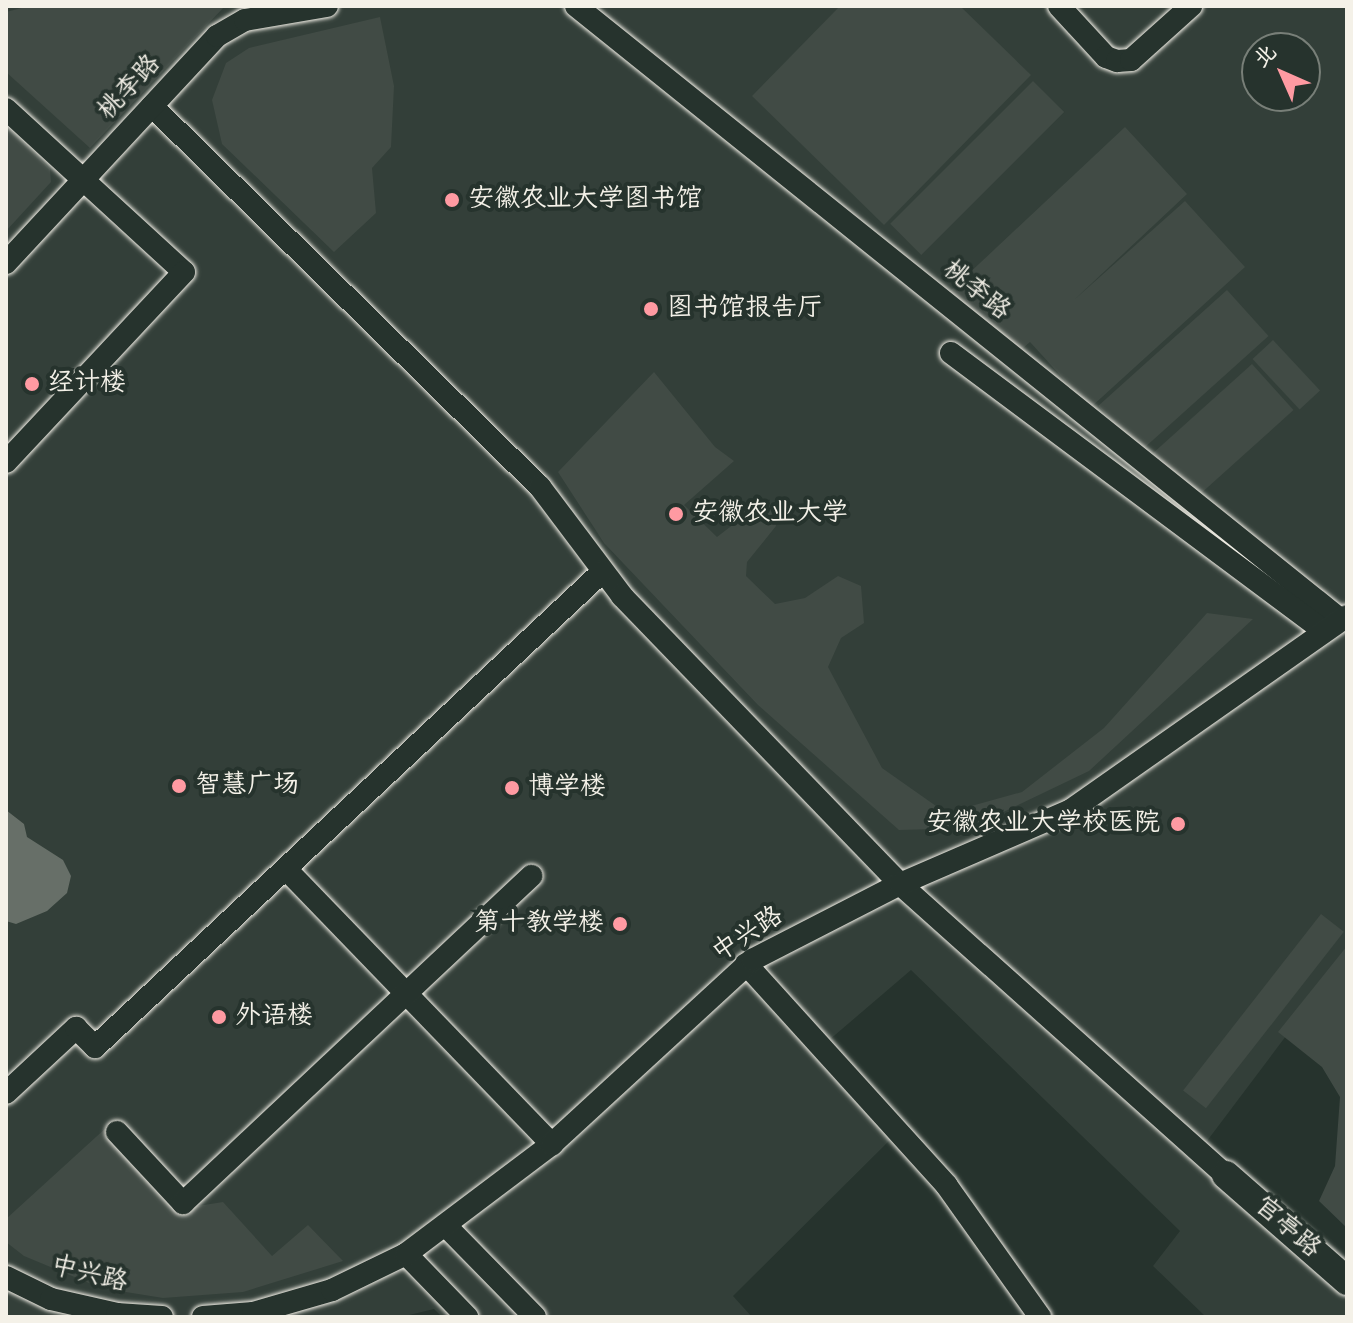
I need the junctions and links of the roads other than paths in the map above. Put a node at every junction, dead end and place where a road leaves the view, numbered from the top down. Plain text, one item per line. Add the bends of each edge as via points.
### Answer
1 (327, 6) edge
2 (576, 6) edge
3 (1059, 6) edge
4 (1191, 6) edge
5 (152, 106) junction
6 (6, 109) edge
7 (82, 180) junction
8 (6, 263) edge
9 (951, 353) dead end
10 (6, 462) edge
11 (602, 572) junction
12 (1338, 622) edge
13 (286, 869) junction
14 (531, 876) dead end
15 (900, 884) junction
16 (746, 964) junction
17 (407, 994) junction
18 (6, 1093) edge
19 (117, 1132) dead end
20 (552, 1144) junction
21 (1226, 1175) joint
22 (446, 1226) junction
23 (406, 1254) junction
24 (1347, 1281) edge
25 (11, 1287) edge
26 (162, 1317) edge
27 (203, 1317) edge
28 (467, 1317) edge
29 (535, 1317) edge
30 (1040, 1317) edge

1 - 5 street, 桃李路 via 234,24
2 - 12 street, 桃李路
3 - 4 street via 1106,57 1117,61 1131,60
5 - 7 street, 桃李路
5 - 11 street via 540,487
6 - 7 street
7 - 8 street, 桃李路
7 - 10 street via 184,272
9 - 12 street
11 - 13 street
11 - 15 street
12 - 15 street, 中兴路 via 1071,810
13 - 17 street
13 - 18 street via 95,1047 76,1028
14 - 17 street
15 - 16 street, 中兴路
15 - 21 street
16 - 20 street, 中兴路
16 - 30 street via 947,1186
17 - 19 street via 183,1203
17 - 20 street
20 - 22 street, 中兴路
21 - 24 street, 官亭路
22 - 23 street, 中兴路
22 - 29 street
23 - 27 street, 中兴路 via 332,1290 253,1313
23 - 28 street
25 - 26 street, 中兴路 via 117,1314

